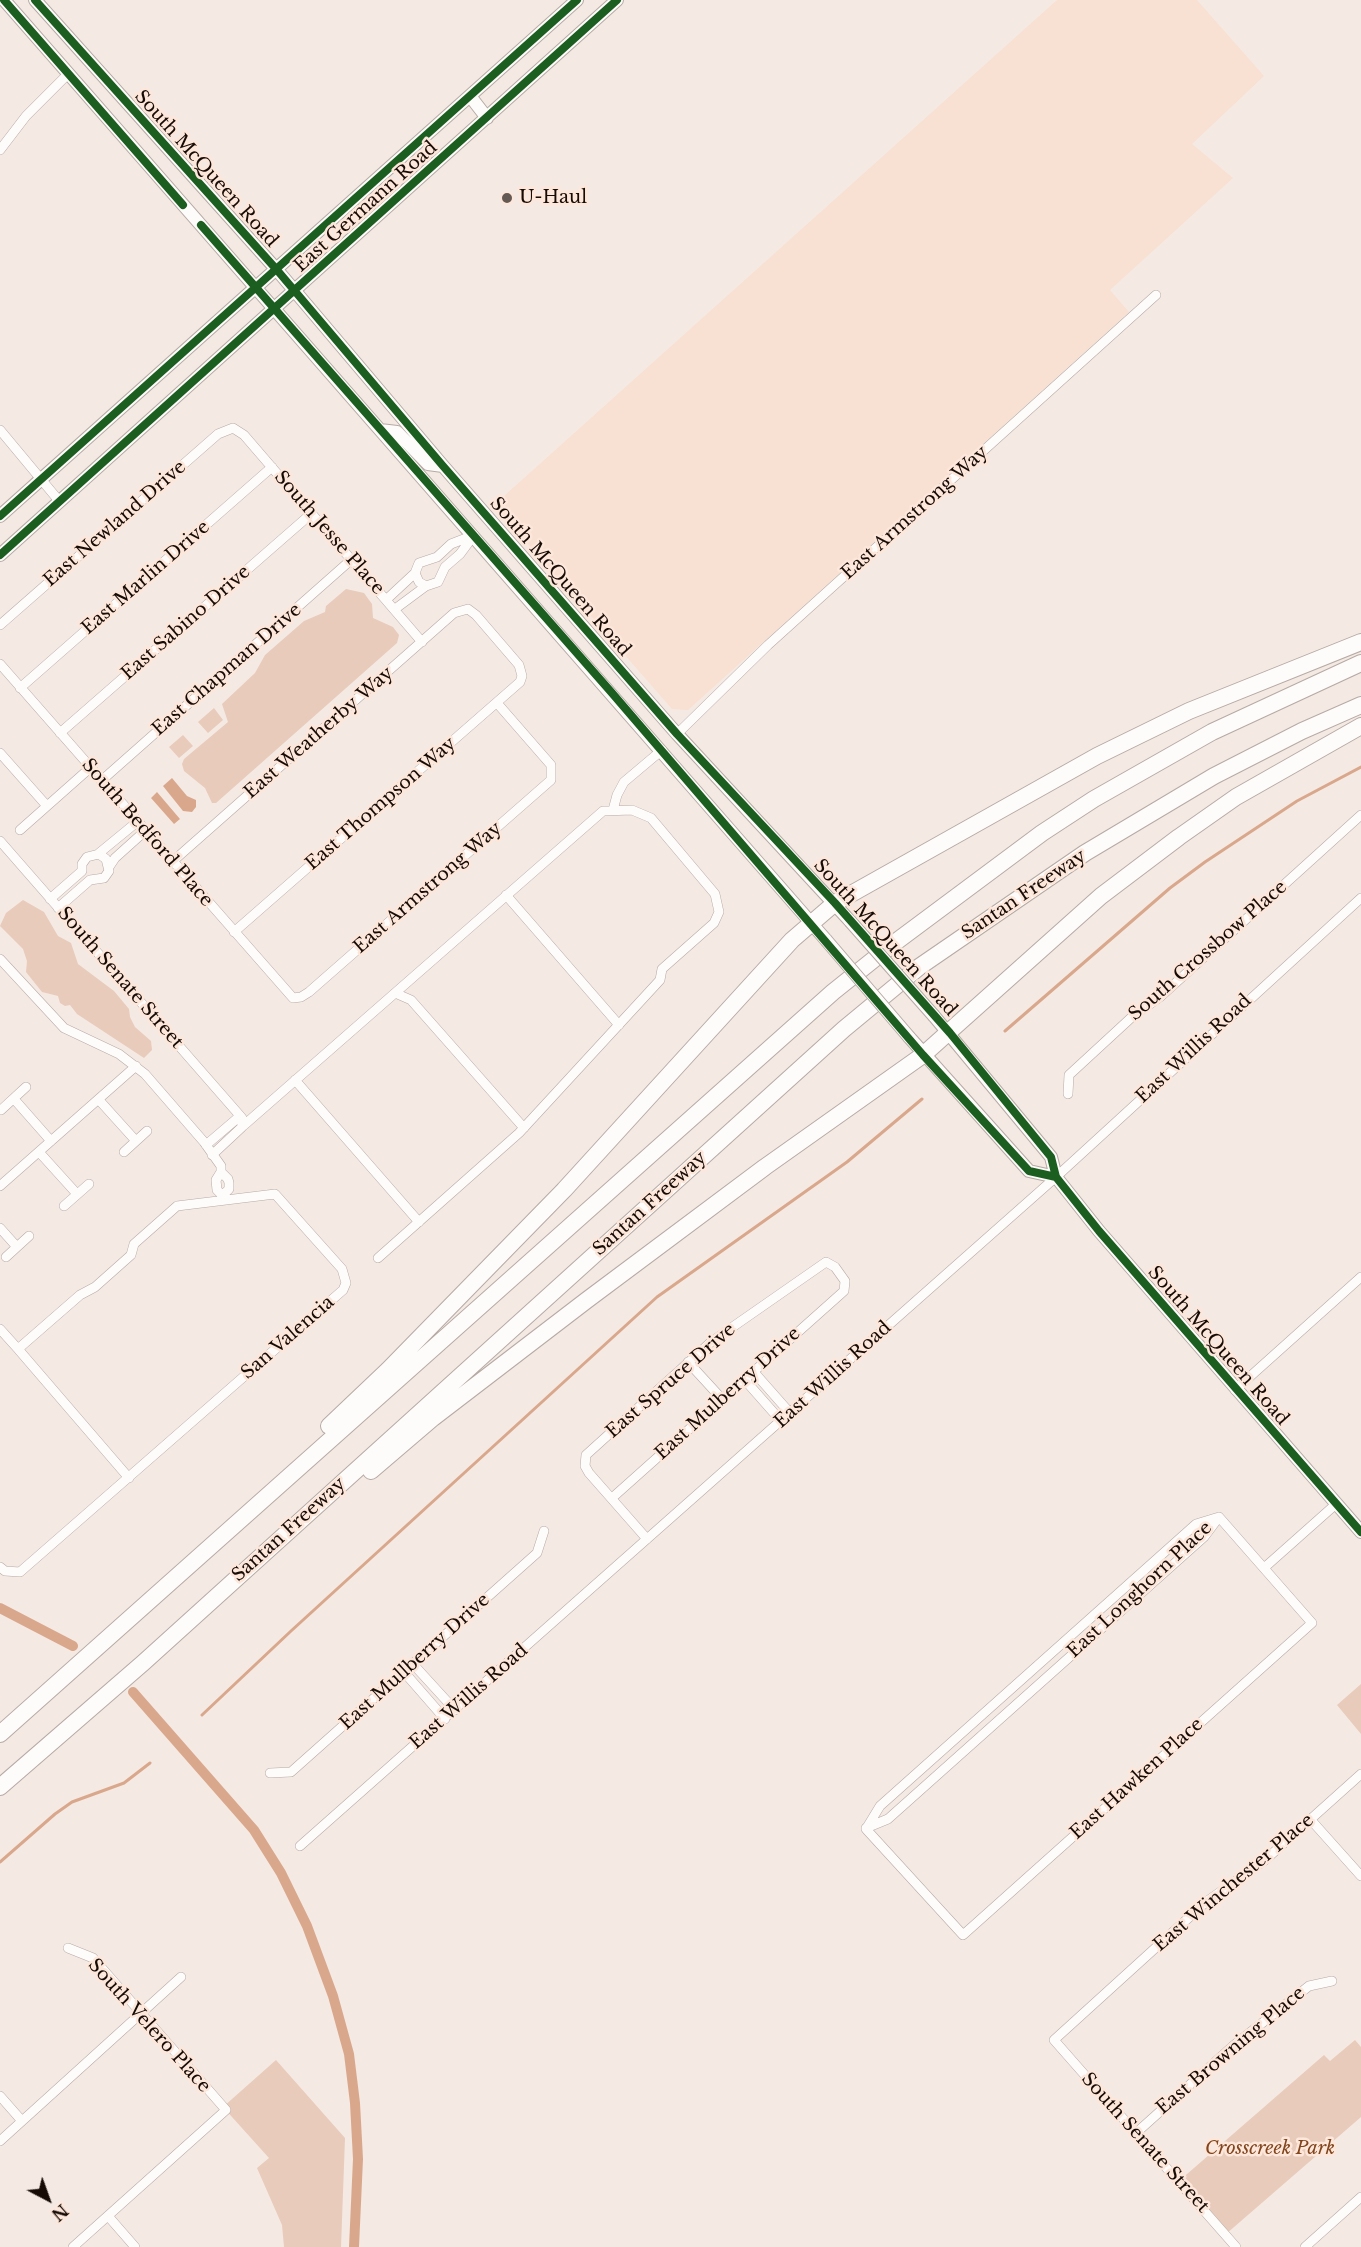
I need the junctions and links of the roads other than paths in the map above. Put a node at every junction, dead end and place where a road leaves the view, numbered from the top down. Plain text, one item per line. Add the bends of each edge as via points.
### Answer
1 (4, 0) edge
2 (35, 0) edge
3 (578, 0) edge
4 (617, 0) edge
5 (68, 74) junction
6 (470, 96) junction
7 (487, 118) junction
8 (0, 150) edge
9 (277, 270) junction
10 (256, 289) junction
11 (295, 291) junction
12 (1156, 295) dead end
13 (274, 310) junction
14 (233, 428) joint
15 (380, 429) junction
16 (0, 430) edge
17 (443, 465) junction
18 (272, 467) junction
19 (40, 480) junction
20 (60, 502) junction
21 (312, 513) junction
22 (0, 516) edge
23 (491, 520) junction
24 (474, 535) junction
25 (0, 555) edge
26 (352, 559) junction
27 (415, 573) junction
28 (426, 586) junction
29 (387, 599) junction
30 (395, 609) junction
31 (0, 625) edge
32 (422, 642) junction
33 (1361, 642) edge
34 (1361, 663) edge
35 (0, 664) edge
36 (522, 672) joint
37 (20, 688) junction
38 (497, 703) junction
39 (1361, 705) edge
40 (1361, 726) edge
41 (60, 734) junction
42 (678, 734) junction
43 (662, 750) junction
44 (0, 753) edge
45 (90, 768) junction
46 (101, 781) junction
47 (47, 806) junction
48 (613, 810) junction
49 (1361, 815) edge
50 (137, 822) junction
51 (20, 830) dead end
52 (145, 831) junction
53 (0, 841) edge
54 (98, 854) junction
55 (172, 862) junction
56 (109, 867) junction
57 (506, 896) junction
58 (1361, 898) edge
59 (50, 899) junction
60 (835, 903) junction
61 (58, 908) junction
62 (811, 923) junction
63 (234, 932) junction
64 (0, 959) edge
65 (395, 993) junction
66 (297, 998) joint
67 (619, 1025) junction
68 (950, 1033) junction
69 (923, 1055) junction
70 (136, 1066) junction
71 (295, 1080) junction
72 (27, 1088) dead end
73 (1068, 1094) dead end
74 (14, 1099) junction
75 (99, 1100) junction
76 (1, 1110) edge
77 (240, 1116) junction
78 (243, 1126) junction
79 (524, 1128) junction
80 (147, 1131) dead end
81 (51, 1141) junction
82 (136, 1141) junction
83 (206, 1145) junction
84 (39, 1152) junction
85 (124, 1152) dead end
86 (212, 1155) junction
87 (1056, 1177) junction
88 (89, 1184) dead end
89 (0, 1186) edge
90 (77, 1194) junction
91 (224, 1197) junction
92 (64, 1206) dead end
93 (419, 1222) junction
94 (0, 1228) edge
95 (29, 1236) dead end
96 (17, 1247) junction
97 (6, 1257) dead end
98 (378, 1258) dead end
99 (1361, 1277) edge
100 (844, 1291) joint
101 (0, 1329) edge
102 (18, 1349) junction
103 (688, 1362) junction
104 (753, 1371) junction
105 (744, 1379) junction
106 (1235, 1390) junction
107 (722, 1399) junction
108 (790, 1413) junction
109 (781, 1421) junction
110 (129, 1478) junction
111 (612, 1498) junction
112 (1335, 1504) junction
113 (1218, 1517) junction
114 (544, 1531) dead end
115 (1361, 1532) edge
116 (222, 1537) junction
117 (647, 1539) junction
118 (1165, 1552) junction
119 (1175, 1562) junction
120 (0, 1567) edge
121 (1264, 1568) junction
122 (1100, 1610) junction
123 (1110, 1620) junction
124 (143, 1663) junction
125 (413, 1664) junction
126 (1031, 1671) junction
127 (404, 1672) junction
128 (1042, 1681) junction
129 (431, 1684) junction
130 (421, 1692) junction
131 (455, 1710) junction
132 (445, 1719) junction
133 (966, 1730) junction
134 (0, 1734) edge
135 (976, 1740) junction
136 (270, 1773) dead end
137 (1361, 1774) edge
138 (0, 1787) edge
139 (902, 1787) junction
140 (912, 1797) junction
141 (1311, 1820) junction
142 (866, 1829) junction
143 (300, 1846) dead end
144 (1361, 1876) edge
145 (68, 1948) dead end
146 (181, 1977) dead end
147 (1332, 1981) dead end
148 (141, 2013) junction
149 (1054, 2040) joint
150 (0, 2096) edge
151 (22, 2121) junction
152 (1136, 2133) junction
153 (0, 2141) edge
154 (1361, 2197) edge
155 (108, 2216) junction
156 (73, 2247) edge
157 (135, 2247) edge
158 (1236, 2247) edge
159 (1305, 2247) edge

1 - 5 main road, South McQueen Road
2 - 9 main road, South McQueen Road
3 - 6 main road, East Germann Road
4 - 7 main road, East Germann Road
5 - 8 street via 26,116
5 - 10 main road, South McQueen Road
6 - 7 main road
6 - 9 main road, East Germann Road
7 - 11 main road, East Germann Road
9 - 10 main road, East Germann Road
9 - 11 main road, South McQueen Road
10 - 13 main road, South McQueen Road
10 - 19 main road, East Germann Road
11 - 13 main road, East Germann Road
11 - 17 main road, South McQueen Road
12 - 42 street, East Armstrong Way via 768,645
13 - 15 main road, South McQueen Road
13 - 20 main road, East Germann Road
14 - 18 street, South Jesse Place
14 - 31 street, East Newland Drive via 218,434
15 - 17 main road via 397,432 428,464
15 - 24 main road, South McQueen Road
16 - 19 street
17 - 23 main road, South McQueen Road
18 - 21 street, South Jesse Place
18 - 37 street, East Marlin Drive
19 - 20 street
19 - 22 main road, East Germann Road
20 - 25 main road, East Germann Road
21 - 26 street, South Jesse Place
21 - 41 street, East Sabino Drive
23 - 24 main road
23 - 42 main road, South McQueen Road
24 - 27 street via 451,544 436,557 422,560
24 - 28 street via 445,567 438,582
24 - 43 main road, South McQueen Road
26 - 29 street, South Jesse Place
26 - 46 street, East Chapman Drive
27 - 28 street
27 - 29 street
28 - 30 street
29 - 30 street, South Jesse Place
30 - 32 street, South Jesse Place
32 - 36 street, East Weatherby Way via 454,613 468,609
32 - 55 street, East Weatherby Way
33 - 60 highway via 1189,711 1097,756
34 - 116 highway, Santan Freeway via 1244,716 1155,763 1042,833 942,905 833,992
35 - 37 street, South Bedford Place
36 - 38 street, East Thompson Way via 520,682
37 - 41 street, South Bedford Place
38 - 63 street, East Thompson Way
38 - 66 street, East Armstrong Way via 549,763 553,774 547,785 309,992
39 - 124 highway, Santan Freeway via 1214,776 1085,853 919,967 844,1029
40 - 68 highway via 1236,796 1179,837 1101,896
41 - 45 street, South Bedford Place
42 - 43 main road
42 - 60 main road, South McQueen Road
43 - 48 street via 624,782
43 - 62 main road, South McQueen Road
44 - 47 street
45 - 46 street, South Bedford Place
45 - 47 street
46 - 50 street, South Bedford Place
47 - 51 street
48 - 57 street via 603,811
48 - 67 street via 632,810 651,818 715,894 719,912 714,923 662,969 660,980
49 - 73 street, South Crossbow Place via 1160,998 1133,1016 1069,1075
50 - 52 street, South Bedford Place
50 - 54 street
52 - 55 street, South Bedford Place
52 - 56 street
53 - 59 street, South Senate Street
54 - 56 street
54 - 59 street via 87,857 82,871
55 - 63 street, South Bedford Place
56 - 61 street via 104,878 90,880
57 - 65 street
57 - 67 street
58 - 87 street, East Willis Road
59 - 61 street, South Senate Street
60 - 62 highway
60 - 68 main road, South McQueen Road, bridge
61 - 77 street, South Senate Street
62 - 69 main road, South McQueen Road, bridge
62 - 116 highway via 564,1190 388,1371 276,1476
63 - 66 street, South Bedford Place via 287,993
64 - 70 street via 64,1028
65 - 71 street
65 - 79 street via 411,1000
67 - 79 street
68 - 69 highway
68 - 87 main road, South McQueen Road via 1051,1157
69 - 87 main road, South McQueen Road via 1029,1171
69 - 124 highway via 708,1210 433,1418
70 - 75 street
70 - 83 street
71 - 78 street
71 - 93 street
72 - 74 street
74 - 76 street
74 - 81 street
75 - 81 street
75 - 82 street
77 - 78 street, South Senate Street
77 - 83 street
78 - 86 street
79 - 93 street
80 - 82 street
81 - 84 street
82 - 85 street
83 - 86 street
84 - 89 street
84 - 90 street
86 - 91 street via 228,1179 229,1189
87 - 106 main road, South McQueen Road
87 - 108 street, East Willis Road
88 - 90 street
90 - 92 street
91 - 102 street, San Valencia via 177,1206 134,1244 131,1255
91 - 110 street, San Valencia via 275,1194 342,1269 346,1283 343,1290
93 - 98 street
94 - 96 street
95 - 96 street
96 - 97 street
99 - 106 street
100 - 103 street, East Spruce Drive via 845,1281 826,1262
100 - 104 street, East Mulberry Drive
101 - 102 street
102 - 110 street
103 - 107 street
103 - 111 street, East Spruce Drive via 586,1455 585,1466
104 - 105 street, East Mulberry Drive
104 - 108 street
105 - 107 street, East Mulberry Drive
105 - 109 street
106 - 112 main road, South McQueen Road
107 - 111 street, East Mulberry Drive
108 - 109 street, East Willis Road
109 - 117 street, East Willis Road
110 - 120 street, San Valencia via 20,1572
111 - 117 street
112 - 115 main road, South McQueen Road
112 - 121 street
113 - 118 street, East Longhorn Place via 1196,1524
113 - 119 street, East Longhorn Place via 1204,1537
113 - 121 street
114 - 125 street, East Mullberry Drive via 537,1553
116 - 134 highway, Santan Freeway
117 - 131 street, East Willis Road
118 - 119 street
118 - 122 street, East Longhorn Place
119 - 123 street, East Longhorn Place
121 - 142 street, East Hawken Place via 1312,1623 963,1935
122 - 123 street
122 - 126 street, East Longhorn Place
123 - 128 street, East Longhorn Place
124 - 138 highway, Santan Freeway
125 - 127 street, East Mullberry Drive
125 - 129 street
126 - 128 street
126 - 133 street, East Longhorn Place
127 - 130 street
127 - 136 street, East Mullberry Drive via 291,1772
128 - 135 street, East Longhorn Place
129 - 130 street
129 - 131 street
130 - 132 street
131 - 132 street, East Willis Road
132 - 143 street, East Willis Road
133 - 135 street
133 - 139 street, East Longhorn Place
135 - 140 street, East Longhorn Place
137 - 141 street, East Winchester Place
139 - 140 street
139 - 142 street, East Longhorn Place via 880,1806
140 - 142 street, East Longhorn Place via 888,1819
141 - 144 street
141 - 149 street, East Winchester Place via 1264,1862 1206,1902
145 - 148 street, South Velero Place via 93,1958
146 - 148 street
147 - 152 street, East Browning Place via 1309,1986 1233,2046
148 - 151 street
148 - 155 street, South Velero Place via 226,2110
149 - 152 street, South Senate Street
150 - 151 street
151 - 153 street
152 - 158 street, South Senate Street
154 - 159 street
155 - 156 street
155 - 157 street

